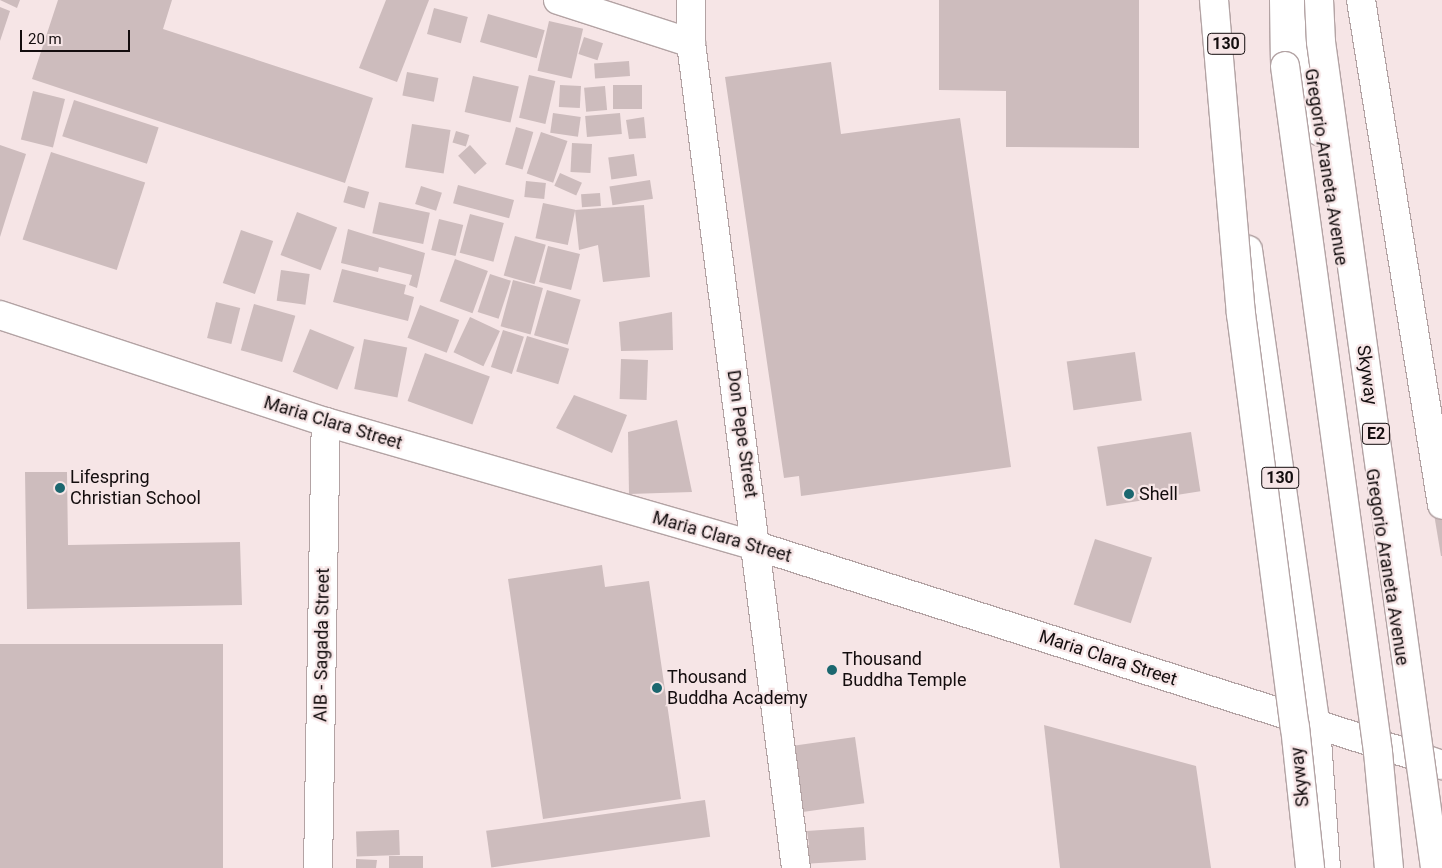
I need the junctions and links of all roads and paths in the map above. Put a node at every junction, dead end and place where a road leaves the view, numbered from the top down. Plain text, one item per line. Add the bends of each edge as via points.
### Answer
1 (558, 0) edge
2 (691, 0) edge
3 (1214, 0) edge
4 (1223, 0) edge
5 (1284, 0) edge
6 (1302, 0) edge
7 (1320, 0) edge
8 (1362, 0) edge
9 (690, 43) junction
10 (0, 314) edge
11 (326, 422) junction
12 (1442, 506) edge
13 (757, 546) junction
14 (1316, 726) junction
15 (1416, 756) junction
16 (1442, 765) edge
17 (318, 868) edge
18 (796, 868) edge
19 (1310, 868) edge
20 (1326, 868) edge
21 (1388, 868) edge
22 (1427, 868) edge
23 (1435, 868) edge

1 - 9 main road
2 - 9 main road, Don Pepe Street
3 - 19 main road, Skyway, bridge via 1240,314 1295,727
4 - 14 main road, 130 via 1229,88 1252,284
5 - 21 main road, bridge via 1285,66 1378,752
6 - 15 main road, Gregorio Araneta Avenue
7 - 23 main road, Skyway / E2, bridge via 1321,42
8 - 12 main road
9 - 13 main road, Don Pepe Street
10 - 11 main road, Maria Clara Street
11 - 13 main road, Maria Clara Street
11 - 17 main road, AIB - Sagada Street
13 - 14 main road, Maria Clara Street
13 - 18 main road, Don Pepe Street
14 - 15 main road, Maria Clara Street
14 - 20 main road, 130
15 - 16 main road, Maria Clara Street
15 - 22 main road, Gregorio Araneta Avenue

